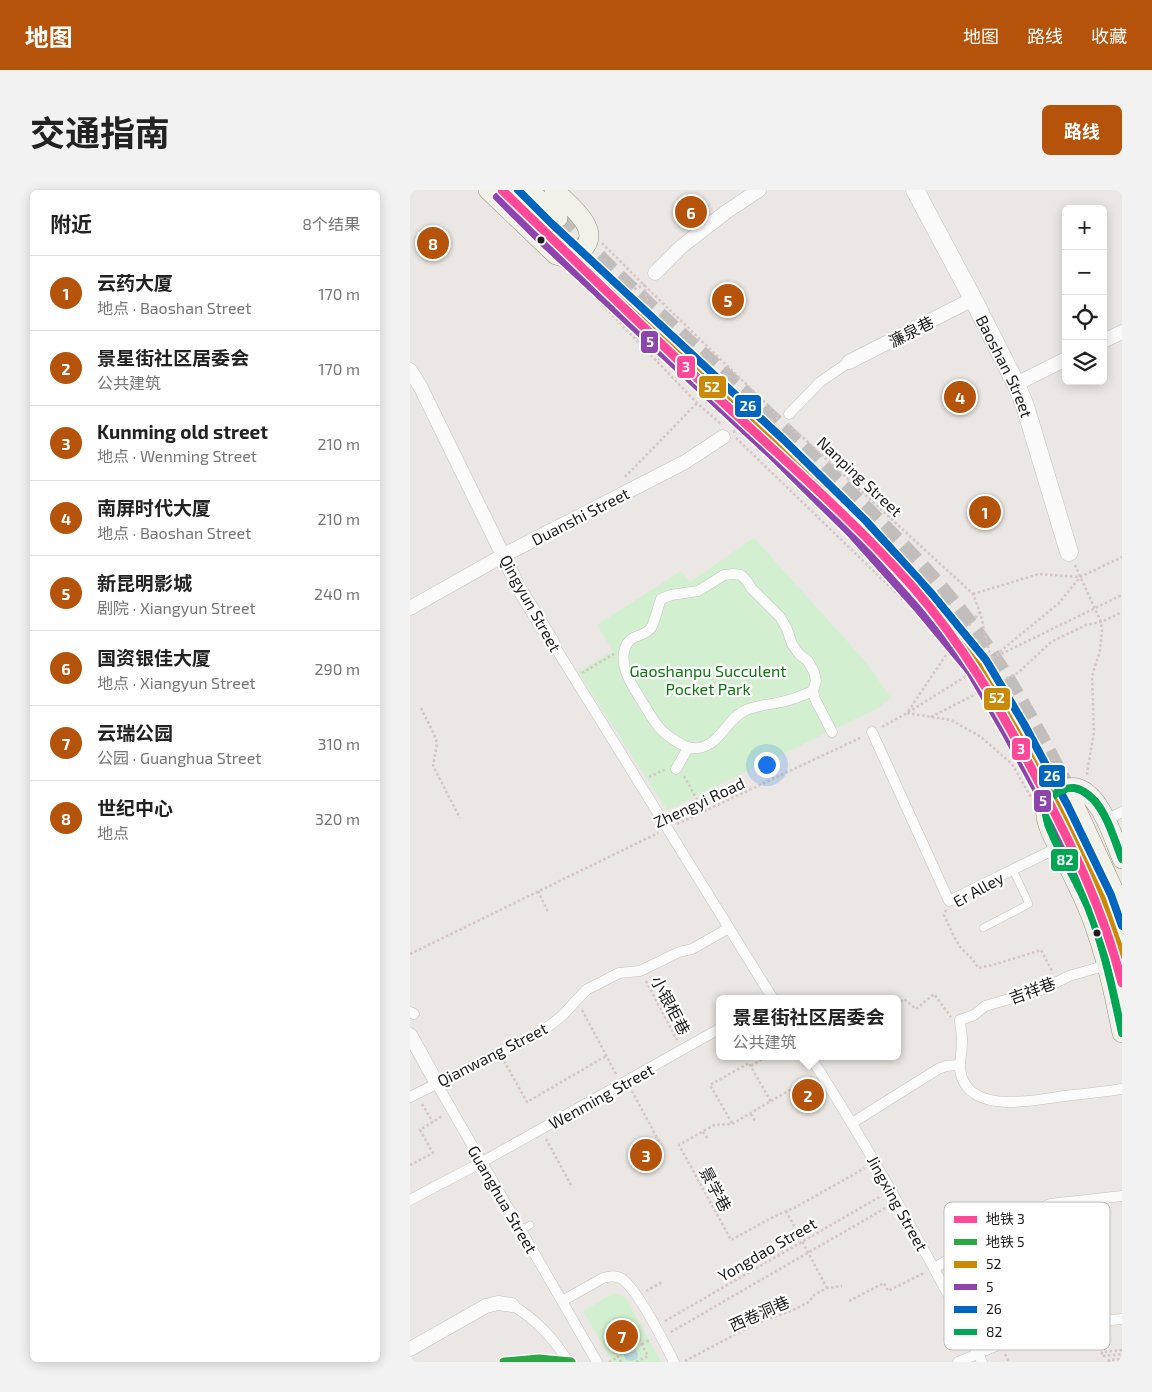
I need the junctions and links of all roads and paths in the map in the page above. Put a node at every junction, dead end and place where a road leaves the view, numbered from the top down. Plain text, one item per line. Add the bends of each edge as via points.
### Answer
1 (488, 190) edge
2 (504, 190) edge
3 (529, 190) edge
4 (554, 190) edge
5 (759, 190) edge
6 (915, 190) edge
7 (600, 240) dead end
8 (556, 255) junction
9 (656, 273) dead end
10 (644, 285) junction
11 (973, 299) junction
12 (602, 303) junction
13 (1122, 332) edge
14 (1105, 340) edge
15 (1062, 361) edge
16 (849, 362) joint
17 (660, 364) junction
18 (410, 370) edge
19 (1016, 384) junction
20 (415, 391) edge
21 (697, 403) junction
22 (784, 416) junction
23 (726, 432) junction
24 (619, 483) dead end
25 (1069, 552) joint
26 (504, 555) junction
27 (1122, 557) edge
28 (1080, 577) junction
29 (973, 594) junction
30 (1122, 595) edge
31 (410, 608) edge
32 (1095, 608) junction
33 (980, 612) junction
34 (1122, 612) edge
35 (1101, 622) junction
36 (552, 642) joint
37 (952, 646) junction
38 (624, 651) junction
39 (991, 659) junction
40 (976, 670) junction
41 (574, 678) junction
42 (1002, 681) junction
43 (813, 691) junction
44 (421, 708) dead end
45 (907, 713) junction
46 (931, 717) junction
47 (832, 732) dead end
48 (872, 732) junction
49 (688, 748) junction
50 (676, 768) junction
51 (639, 782) junction
52 (1070, 800) junction
53 (1035, 804) dead end
54 (704, 812) junction
55 (1114, 816) edge
56 (460, 818) dead end
57 (667, 829) junction
58 (1059, 848) junction
59 (1122, 859) edge
60 (1013, 870) junction
61 (538, 891) junction
62 (949, 901) junction
63 (548, 912) dead end
64 (1122, 913) edge
65 (729, 928) junction
66 (983, 928) dead end
67 (410, 954) edge
68 (1114, 960) edge
69 (640, 970) junction
70 (1057, 982) junction
71 (771, 995) edge
72 (577, 1000) junction
73 (901, 1002) edge
74 (960, 1020) junction
75 (716, 1031) edge
76 (1122, 1033) edge
77 (410, 1035) edge
78 (682, 1050) junction
79 (499, 1052) junction
80 (606, 1056) junction
81 (761, 1060) edge
82 (812, 1060) edge
83 (959, 1065) junction
84 (751, 1066) junction
85 (820, 1072) junction
86 (434, 1073) junction
87 (624, 1083) junction
88 (792, 1089) junction
89 (1122, 1090) edge
90 (413, 1096) edge
91 (798, 1098) dead end
92 (771, 1102) junction
93 (452, 1110) junction
94 (751, 1113) junction
95 (755, 1121) dead end
96 (433, 1122) junction
97 (852, 1123) junction
98 (732, 1124) junction
99 (541, 1129) junction
100 (703, 1131) junction
101 (708, 1139) dead end
102 (663, 1149) dead end
103 (482, 1162) junction
104 (875, 1162) junction
105 (410, 1165) edge
106 (571, 1185) dead end
107 (891, 1190) junction
108 (1122, 1196) edge
109 (410, 1200) edge
110 (897, 1202) junction
111 (1068, 1202) edge
112 (786, 1211) junction
113 (802, 1242) junction
114 (808, 1253) junction
115 (944, 1262) edge
116 (934, 1268) junction
117 (662, 1282) dead end
118 (842, 1286) dead end
119 (827, 1288) junction
120 (944, 1288) edge
121 (636, 1296) junction
122 (562, 1301) junction
123 (850, 1301) dead end
124 (512, 1305) joint
125 (654, 1326) junction
126 (661, 1337) junction
127 (410, 1349) edge
128 (992, 1350) edge
129 (1122, 1350) edge
130 (1122, 1354) edge
131 (618, 1357) junction
132 (980, 1358) edge
133 (1122, 1359) edge
134 (568, 1362) edge
135 (597, 1362) edge
136 (609, 1362) edge
137 (621, 1362) edge
138 (636, 1362) edge
139 (674, 1362) edge
140 (683, 1362) edge
141 (958, 1362) edge
142 (1109, 1362) edge

1 - 8 main road
2 - 3 main road via 551,224
4 - 8 main road via 582,218 590,236 581,251 574,255
5 - 9 street via 682,246
6 - 11 street, Baoshan Street
7 - 10 path, Nanping Street
8 - 12 path
10 - 12 path
10 - 17 path
10 - 22 path, Nanping Street
11 - 16 street, 濂泉巷
11 - 19 street, Baoshan Street
12 - 17 path
13 - 14 street
15 - 19 street
16 - 22 street via 820,382
17 - 21 path
18 - 20 street, Qingyun Street
19 - 25 street, Baoshan Street
20 - 26 street, Qingyun Street
21 - 23 path
21 - 24 path
22 - 23 path
22 - 29 path, Nanping Street
23 - 26 street, Duanshi Street via 685,462
23 - 37 path
25 - 28 path
26 - 31 street, Duanshi Street
26 - 36 street, Qingyun Street via 520,590
27 - 28 path
28 - 29 path via 1038,574
28 - 32 path
28 - 39 path via 1059,603
29 - 33 path, Nanping Street
30 - 32 path
32 - 35 path
32 - 39 path
33 - 37 path
33 - 39 path, Nanping Street
34 - 35 path
35 - 42 path via 1086,625 1050,642 1019,672
35 - 52 path via 1100,651 1092,676 1094,732 1087,773
36 - 41 street, Qingyun Street
37 - 40 path
37 - 45 path
38 - 41 path via 613,654
38 - 43 street via 632,638 651,628 661,599 698,591 724,574 733,574 747,581 780,617 792,644 814,672
38 - 49 street via 627,674 658,727
39 - 40 path, Zhengyi Road
39 - 42 path, Nanping Street
40 - 45 path, Zhengyi Road
41 - 51 street, Qingyun Street
42 - 46 path
42 - 52 path, Nanping Street via 1048,775
43 - 47 street
43 - 49 street via 746,710 731,720 713,741 699,748
44 - 56 path via 437,743 433,766
45 - 46 path
45 - 48 path, Zhengyi Road
46 - 53 path via 950,720 981,737 1012,764
48 - 54 path, Zhengyi Road
48 - 62 street
49 - 50 street
50 - 51 path
50 - 54 path
51 - 57 street, Qingyun Street
52 - 55 main road
52 - 58 main road via 1049,799 1045,808 1045,817
52 - 64 main road
52 - 68 main road via 1102,899
54 - 57 path, Zhengyi Road
55 - 59 main road
57 - 61 path, Zhengyi Road
57 - 65 street
58 - 60 street, Er Alley
58 - 68 main road via 1097,932
60 - 62 street, Er Alley
60 - 66 lane via 1029,904
61 - 63 path
61 - 67 path, Zhengyi Road
62 - 70 path, Er Alley via 944,915 962,950 978,968 1041,950
65 - 69 street, Qianwang Street via 692,949
65 - 71 street
68 - 70 street, 吉祥巷
68 - 76 main road
69 - 72 street, Qianwang Street via 619,973 586,990
69 - 78 path, 小银柜巷
70 - 74 street, 吉祥巷 via 1041,990 985,1006
72 - 79 street, Qianwang Street via 541,1032
72 - 80 path
73 - 74 path via 904,999 916,1009 934,994 952,1017
74 - 83 street
75 - 78 street, Wenming Street
77 - 86 street, Guanghua Street
78 - 87 street, Wenming Street
79 - 80 path via 527,1102
79 - 86 street, Qianwang Street
80 - 87 path
81 - 84 path
82 - 85 street, Jingxing Street
83 - 89 street via 973,1093 996,1101 1016,1102
83 - 97 street via 938,1069
84 - 92 path
84 - 98 path via 749,1063 710,1085
85 - 88 path, 景学巷
85 - 97 street, Jingxing Street
86 - 90 street, Qianwang Street
86 - 93 street, Guanghua Street
87 - 99 street, Wenming Street
87 - 102 path
88 - 91 path
88 - 92 path, 景学巷
90 - 96 path
92 - 94 path, 景学巷
93 - 96 path
93 - 103 street, Guanghua Street
94 - 95 path
94 - 98 path, 景学巷
96 - 105 path via 420,1130 433,1153
97 - 104 street, Jingxing Street
98 - 100 path, 景学巷 via 714,1125
99 - 103 street, Wenming Street
99 - 106 path
100 - 101 path
100 - 112 path, 景学巷 via 679,1144 730,1240
103 - 109 street, Wenming Street
103 - 122 street, Guanghua Street via 526,1227
104 - 107 street, Jingxing Street
104 - 112 path, 景学巷
107 - 110 street, Jingxing Street
107 - 113 path, Yongdao Street
108 - 111 street
110 - 114 path, Yongdao Street
110 - 116 street, Jingxing Street
112 - 113 path
113 - 114 path
113 - 125 path, Yongdao Street
114 - 119 path
114 - 126 path, Yongdao Street
115 - 116 street
116 - 120 street, Jingxing Street
116 - 123 path via 888,1291 884,1283
117 - 121 path
118 - 119 path, 西卷洞巷
119 - 140 path, 西卷洞巷 via 809,1302 753,1324
121 - 122 street via 623,1279 610,1276
121 - 125 street
122 - 135 street, Guanghua Street
124 - 127 street via 498,1303 486,1306
124 - 134 street via 558,1346
125 - 126 street
126 - 139 street
128 - 132 street
129 - 130 path via 1102,1352 1102,1356
131 - 136 path
131 - 137 path
131 - 138 path via 611,1345 635,1332 648,1356
132 - 141 street
133 - 142 path

